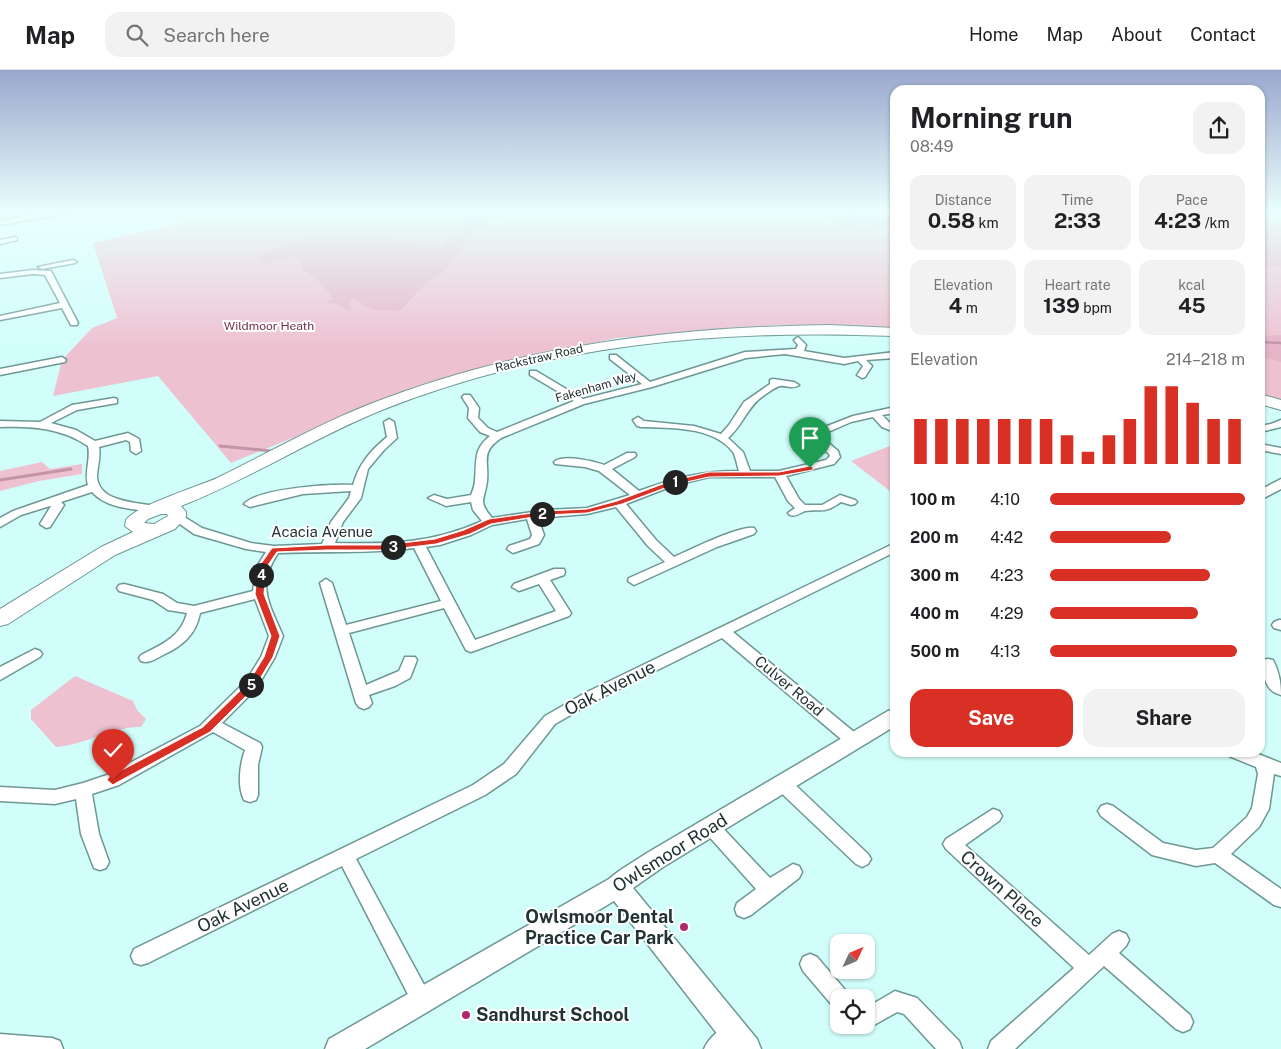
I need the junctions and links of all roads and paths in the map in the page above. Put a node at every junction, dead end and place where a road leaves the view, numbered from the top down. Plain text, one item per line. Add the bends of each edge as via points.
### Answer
1 (73, 262) dead end
2 (46, 269) junction
3 (0, 276) edge
4 (63, 305) junction
5 (2, 318) dead end
6 (74, 323) dead end
7 (890, 332) edge
8 (798, 340) dead end
9 (800, 352) junction
10 (890, 355) edge
11 (613, 357) dead end
12 (859, 358) junction
13 (62, 360) dead end
14 (0, 372) edge
15 (533, 373) dead end
16 (862, 375) dead end
17 (768, 381) dead end
18 (780, 382) junction
19 (649, 385) junction
20 (794, 385) dead end
21 (467, 398) dead end
22 (114, 400) dead end
23 (1265, 400) edge
24 (582, 402) junction
25 (1281, 405) edge
26 (890, 411) edge
27 (875, 413) junction
28 (638, 420) dead end
29 (389, 422) dead end
30 (1281, 423) edge
31 (0, 424) edge
32 (42, 425) junction
33 (890, 427) edge
34 (1265, 428) edge
35 (496, 436) junction
36 (722, 437) junction
37 (93, 445) junction
38 (1265, 448) edge
39 (136, 451) dead end
40 (1281, 451) edge
41 (631, 455) dead end
42 (559, 462) dead end
43 (604, 469) junction
44 (745, 474) junction
45 (779, 474) junction
46 (1281, 483) edge
47 (94, 487) junction
48 (357, 488) junction
49 (1265, 493) edge
50 (638, 496) junction
51 (434, 498) dead end
52 (476, 498) junction
53 (114, 501) junction
54 (50, 502) junction
55 (850, 502) dead end
56 (620, 503) junction
57 (250, 504) dead end
58 (168, 512) junction
59 (532, 516) junction
60 (489, 522) junction
61 (0, 523) edge
62 (134, 523) junction
63 (46, 524) dead end
64 (157, 529) junction
65 (750, 530) dead end
66 (198, 531) junction
67 (418, 544) junction
68 (327, 547) junction
69 (513, 549) dead end
70 (890, 549) edge
71 (274, 550) junction
72 (108, 551) junction
73 (673, 563) junction
74 (559, 572) dead end
75 (542, 578) junction
76 (634, 581) dead end
77 (326, 583) dead end
78 (519, 587) dead end
79 (124, 588) dead end
80 (259, 594) junction
81 (448, 603) junction
82 (194, 610) junction
83 (0, 619) edge
84 (341, 630) junction
85 (723, 631) junction
86 (35, 654) dead end
87 (146, 658) dead end
88 (410, 660) dead end
89 (1268, 664) dead end
90 (0, 675) edge
91 (1281, 690) edge
92 (890, 719) edge
93 (212, 724) junction
94 (854, 741) junction
95 (1247, 757) edge
96 (1264, 764) junction
97 (1281, 770) edge
98 (783, 784) junction
99 (83, 790) junction
100 (0, 794) edge
101 (250, 795) dead end
102 (1107, 811) dead end
103 (993, 816) dead end
104 (711, 827) junction
105 (345, 855) junction
106 (1218, 855) junction
107 (862, 859) dead end
108 (100, 862) dead end
109 (792, 872) dead end
110 (617, 887) junction
111 (769, 890) junction
112 (1281, 899) edge
113 (744, 909) dead end
114 (141, 956) dead end
115 (810, 964) dead end
116 (1088, 967) junction
117 (831, 989) edge
118 (422, 1001) junction
119 (875, 1014) edge
120 (1183, 1022) dead end
121 (741, 1041) edge
122 (0, 1045) edge
123 (1005, 1047) edge
124 (52, 1049) edge
125 (339, 1049) edge
126 (714, 1049) edge
127 (951, 1049) edge

1 - 2 street
2 - 3 street
2 - 4 street
4 - 5 street
4 - 6 street
7 - 58 main road, Rackstraw Road via 794,329 714,332 646,338 544,356 473,374 364,413 301,441
8 - 9 street via 802,345
9 - 12 street, Fakenham Way via 826,360
9 - 19 street, Fakenham Way via 745,355
10 - 12 street, Fakenham Way
11 - 19 street
12 - 16 street via 868,366
13 - 14 street
15 - 24 street
17 - 18 street
18 - 20 street
18 - 36 street via 758,394 743,410 734,429
19 - 24 street, Fakenham Way
21 - 35 street via 474,408 473,418 484,430
22 - 32 street via 75,407
23 - 25 main road
24 - 35 street, Fakenham Way
26 - 27 street, Acacia Avenue
27 - 33 street
27 - 45 street, Acacia Avenue via 858,416 821,432 820,441 834,453 835,457 830,462
28 - 36 street via 642,424 674,425
29 - 48 street via 392,438 371,457
30 - 34 street
31 - 32 street
32 - 37 street via 80,434
35 - 52 street via 482,451 482,482
36 - 44 street via 739,453
37 - 39 street via 128,436 136,443
37 - 47 street via 95,458 91,479
38 - 40 street
41 - 43 street
42 - 43 street via 581,462
43 - 50 street via 612,472
44 - 45 street, Acacia Avenue
44 - 50 street, Acacia Avenue via 709,474 671,483
45 - 55 street via 798,511 825,508 840,498
46 - 49 street
47 - 53 street via 102,496
47 - 54 street
48 - 57 street via 303,490
48 - 68 street via 355,498 337,522
50 - 56 street, Acacia Avenue
51 - 52 street via 446,503
52 - 60 street via 479,510
53 - 58 street
53 - 62 street
54 - 61 street via 17,513
54 - 63 street via 58,505
56 - 59 street, Acacia Avenue via 587,511
56 - 73 street
58 - 62 main road via 142,514
58 - 64 main road via 172,523
58 - 66 street, Acacia Avenue
59 - 60 street, Acacia Avenue
59 - 69 street via 538,535 534,541
60 - 67 street, Acacia Avenue via 454,537
62 - 64 main road via 142,530
62 - 72 main road
64 - 66 street, Acacia Avenue
64 - 72 main road
65 - 73 street
66 - 71 street, Acacia Avenue
67 - 68 street, Acacia Avenue via 385,548
67 - 81 street
68 - 71 street, Acacia Avenue
70 - 85 street, Oak Avenue
71 - 80 street via 262,568
72 - 83 main road
73 - 76 street
74 - 75 street
75 - 78 street
75 - 81 street via 564,613 470,647
77 - 84 street
79 - 82 street via 158,597 174,607
80 - 82 street
80 - 93 street via 276,636 251,685
81 - 84 street
82 - 87 street via 192,625 185,635
84 - 88 street via 362,698 405,674
85 - 94 street, Culver Road
85 - 105 street, Oak Avenue via 550,720 510,769 479,790
86 - 90 street
89 - 91 street via 1275,687
92 - 94 street, Owlsmoor Road
93 - 99 street via 113,780
93 - 101 street via 254,747 248,774
94 - 98 street, Owlsmoor Road
95 - 96 street
96 - 97 street
96 - 106 street via 1266,774 1260,809 1253,822
98 - 104 street, Owlsmoor Road
98 - 107 street
99 - 100 street via 55,797
99 - 108 street via 90,834
102 - 106 street via 1158,850 1196,858
103 - 116 street, Crown Place via 952,844
104 - 110 street, Owlsmoor Road
104 - 111 street
105 - 114 street, Oak Avenue
105 - 118 street
106 - 112 street
109 - 111 street
110 - 118 street, Owlsmoor Road
110 - 121 street
111 - 113 street
115 - 117 street
116 - 120 street via 1111,947
116 - 123 street
118 - 125 street, Owlsmoor Road
119 - 127 street via 895,1000 910,1005
121 - 126 street
122 - 124 street

